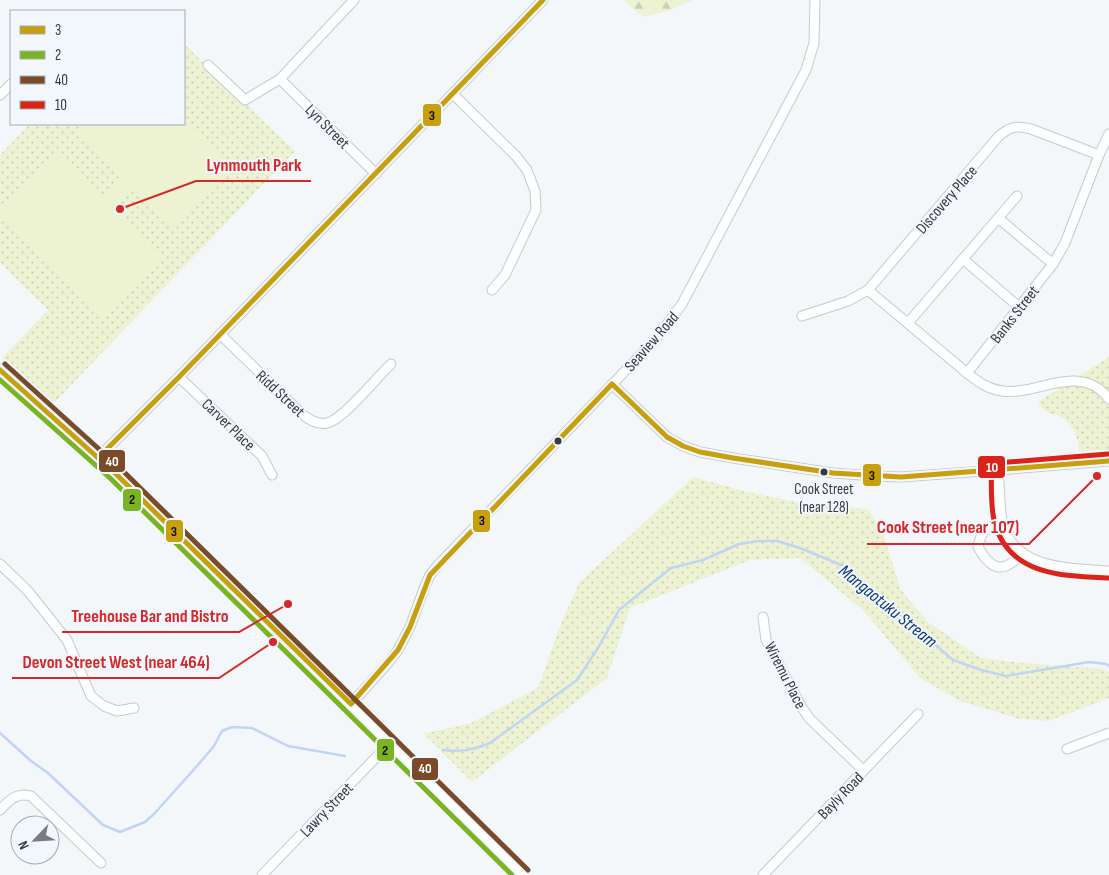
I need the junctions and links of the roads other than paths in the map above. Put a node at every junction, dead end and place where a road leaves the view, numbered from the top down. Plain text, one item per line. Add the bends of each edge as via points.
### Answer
1 (354, 0) edge
2 (543, 0) edge
3 (815, 0) edge
4 (208, 65) dead end
5 (280, 79) junction
6 (10, 85) edge
7 (0, 94) edge
8 (453, 94) junction
9 (1109, 134) edge
10 (1099, 155) junction
11 (376, 174) junction
12 (1017, 196) dead end
13 (998, 218) junction
14 (963, 260) junction
15 (1052, 264) junction
16 (492, 290) dead end
17 (868, 290) junction
18 (1018, 308) junction
19 (802, 316) dead end
20 (908, 323) junction
21 (220, 334) junction
22 (390, 364) dead end
23 (0, 370) edge
24 (967, 373) junction
25 (179, 377) junction
26 (612, 384) junction
27 (1109, 400) edge
28 (98, 458) junction
29 (1109, 461) edge
30 (998, 470) junction
31 (272, 475) dead end
32 (1002, 522) junction
33 (1022, 553) junction
34 (0, 564) edge
35 (1109, 572) edge
36 (762, 617) dead end
37 (351, 704) junction
38 (134, 708) dead end
39 (918, 714) dead end
40 (1109, 733) edge
41 (390, 743) junction
42 (1067, 749) dead end
43 (863, 770) junction
44 (0, 810) edge
45 (101, 862) dead end
46 (262, 875) edge
47 (523, 875) edge
48 (763, 875) edge

1 - 5 street
2 - 8 street
3 - 26 street, Seaview Road via 814,43 801,82 682,304 655,340
4 - 5 street via 246,100
5 - 11 street, Lyn Street
6 - 7 street
8 - 11 street
8 - 16 street via 516,156 527,170 535,191 536,210 505,275
9 - 10 street, Banks Street
10 - 15 street, Banks Street via 1065,243
10 - 17 street, Discovery Place via 1031,129 1012,127 998,137
11 - 21 street
12 - 13 street
13 - 14 street
13 - 15 street
14 - 18 street
14 - 20 street
15 - 18 street, Banks Street
17 - 19 street, Discovery Place via 848,301
17 - 20 street
18 - 24 street, Banks Street
20 - 24 street
21 - 22 street, Ridd Street via 302,414 318,423 326,424 340,416
21 - 25 street
23 - 28 main road
24 - 27 street via 984,386 1004,391 1069,381 1084,383 1096,388
25 - 28 street
25 - 31 street, Carver Place via 262,456
26 - 30 street via 666,437 700,452 833,473 874,476
26 - 37 street, Seaview Road via 430,575 398,650
28 - 37 main road
29 - 30 street
30 - 32 street
32 - 33 street
32 - 33 street via 981,534 978,547 984,558 1001,568 1013,563
33 - 35 street via 1057,567
34 - 38 street via 67,640 91,696 117,711
36 - 43 street, Wiremu Place via 766,640 809,718
37 - 41 main road
39 - 43 street, Bayly Road
40 - 42 street
41 - 46 street, Lawry Street
41 - 47 main road
43 - 48 street, Bayly Road
44 - 45 street via 20,794 31,796

